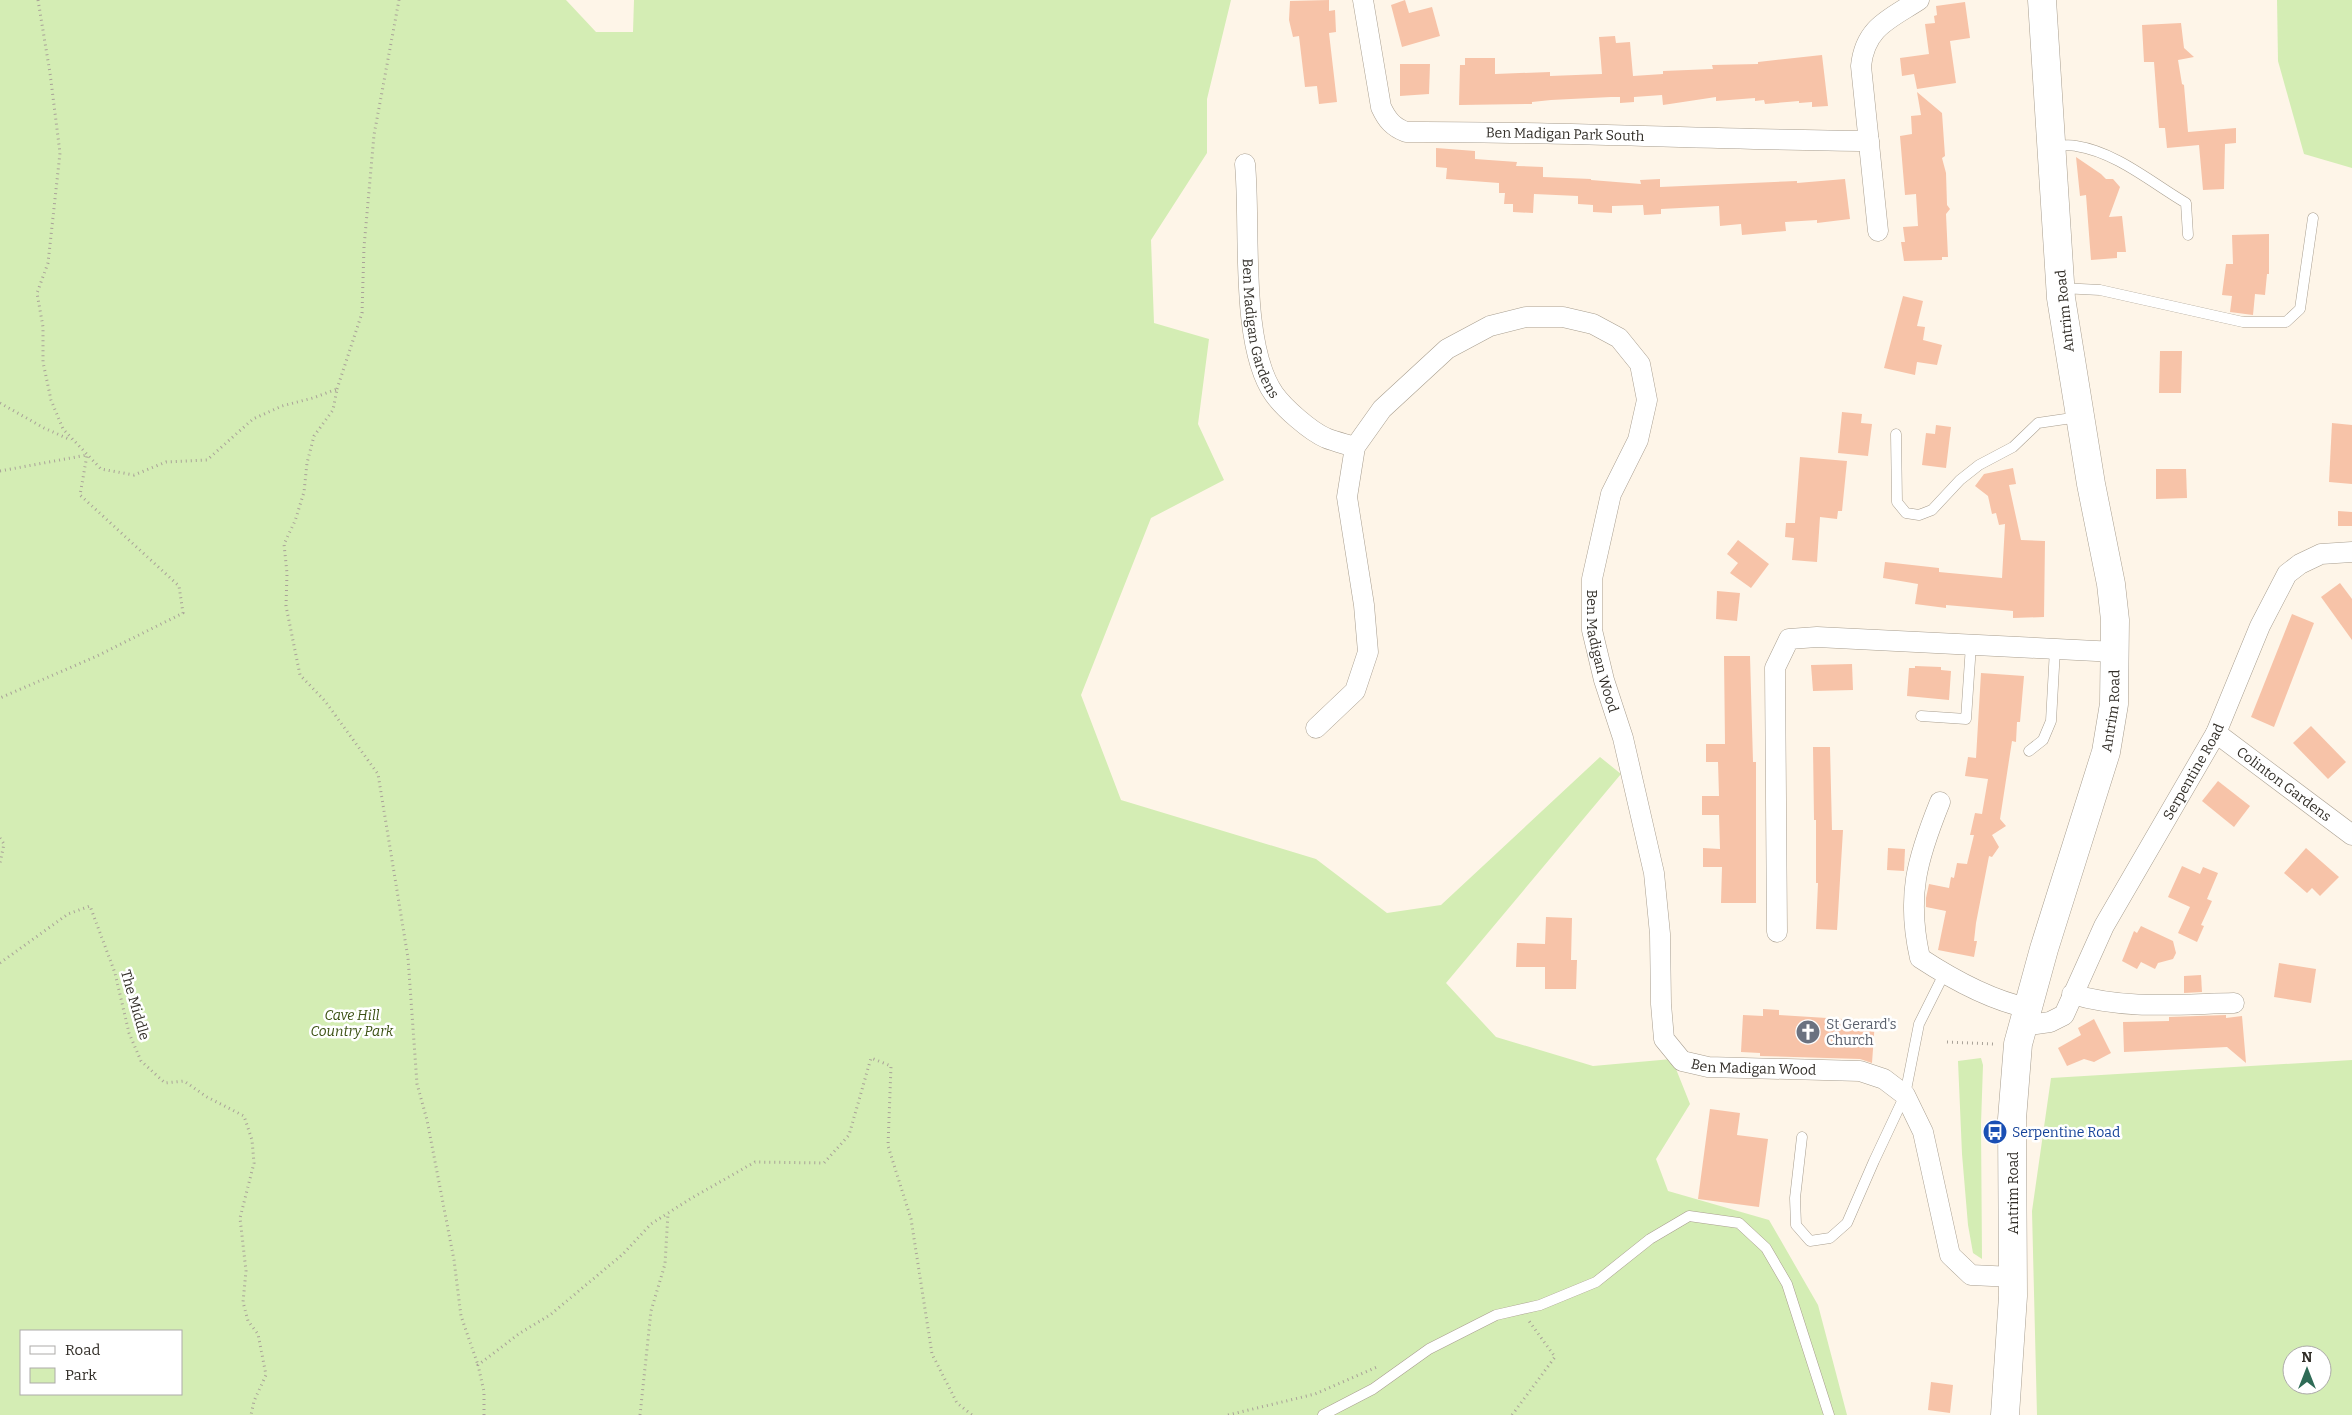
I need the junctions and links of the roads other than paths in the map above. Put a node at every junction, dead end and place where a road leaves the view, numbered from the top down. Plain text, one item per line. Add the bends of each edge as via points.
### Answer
1 (1364, 0) edge
2 (1919, 0) edge
3 (2042, 0) edge
4 (1869, 141) junction
5 (2053, 146) junction
6 (1245, 164) dead end
7 (2313, 218) dead end
8 (1878, 231) dead end
9 (2188, 235) dead end
10 (2061, 288) junction
11 (2080, 417) junction
12 (1896, 434) dead end
13 (1356, 447) junction
14 (2352, 552) edge
15 (1971, 645) junction
16 (2055, 649) junction
17 (2116, 652) junction
18 (1921, 716) dead end
19 (1316, 728) dead end
20 (2216, 732) junction
21 (2029, 751) dead end
22 (1940, 802) dead end
23 (2352, 835) edge
24 (1777, 932) dead end
25 (1944, 974) junction
26 (2072, 994) junction
27 (2234, 1002) dead end
28 (2025, 1017) junction
29 (1905, 1096) junction
30 (1802, 1137) dead end
31 (2013, 1277) junction
32 (1323, 1415) edge
33 (1830, 1415) edge
34 (2005, 1415) edge

1 - 4 street, Ben Madigan Park South via 1381,107 1396,128 1406,132
2 - 4 street via 1875,29 1866,41 1861,66
3 - 5 main road, Antrim Road
4 - 8 street
5 - 9 lane via 2076,146 2102,154 2186,203
5 - 10 main road, Antrim Road
6 - 13 street, Ben Madigan Gardens via 1253,330 1262,370 1274,394 1296,416 1325,438
7 - 10 lane via 2300,310 2286,322 2243,322 2100,290
10 - 11 main road, Antrim Road
11 - 12 lane via 2038,423 2013,447 1978,465 1932,510 1919,515 1906,513 1897,502
11 - 17 main road, Antrim Road via 2111,584
13 - 19 street, Ben Madigan Wood via 1347,498 1368,652 1356,691
13 - 29 street, Ben Madigan Wood via 1382,409 1447,349 1490,326 1526,317 1563,317 1593,324 1618,338 1635,358 1640,364 1647,400 1638,440 1611,494 1592,579 1592,630 1654,873 1664,1039 1682,1061 1708,1067 1860,1071 1884,1079
14 - 20 street, Serpentine Road via 2321,554 2287,574 2260,626
15 - 16 street
15 - 18 lane via 1966,718
15 - 24 street via 1817,637 1789,639 1775,668
16 - 17 street
16 - 21 lane via 2051,721 2043,740
17 - 28 main road, Antrim Road via 2114,704 2106,752
20 - 23 street, Colinton Gardens
20 - 26 street, Serpentine Road via 2126,885
22 - 25 street via 1921,848 1913,899 1914,932 1920,958
25 - 28 street via 2011,1004
25 - 29 lane via 1919,1024
26 - 27 street via 2095,1001 2130,1005
26 - 28 street, Serpentine Road via 2064,1015 2050,1022
28 - 31 main road, Antrim Road via 2018,1044 2012,1119
29 - 30 lane via 1848,1223 1830,1238 1810,1241 1796,1225 1795,1198
29 - 31 street, Ben Madigan Wood via 1923,1132 1950,1255 1971,1275
31 - 34 main road, Antrim Road
32 - 33 lane via 1373,1390 1428,1349 1496,1315 1540,1305 1596,1282 1650,1239 1689,1216 1739,1223 1766,1248 1787,1284

